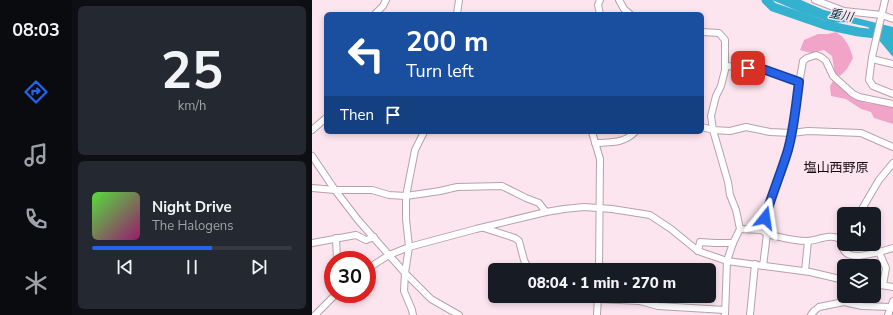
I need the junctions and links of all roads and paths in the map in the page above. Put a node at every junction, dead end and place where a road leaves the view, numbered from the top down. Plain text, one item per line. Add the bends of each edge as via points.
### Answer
1 (386, 0) edge
2 (459, 0) edge
3 (600, 0) edge
4 (619, 0) edge
5 (815, 0) edge
6 (885, 0) edge
7 (377, 12) edge
8 (457, 12) edge
9 (600, 12) edge
10 (628, 12) edge
11 (881, 16) junction
12 (893, 19) edge
13 (704, 32) edge
14 (872, 58) junction
15 (893, 64) edge
16 (725, 66) junction
17 (799, 82) junction
18 (893, 94) edge
19 (893, 104) edge
20 (324, 120) edge
21 (704, 128) edge
22 (312, 130) edge
23 (713, 130) junction
24 (792, 133) junction
25 (423, 134) edge
26 (593, 134) edge
27 (632, 134) edge
28 (595, 143) junction
29 (893, 147) edge
30 (312, 156) edge
31 (893, 163) edge
32 (312, 188) edge
33 (335, 190) junction
34 (406, 196) junction
35 (863, 207) edge
36 (600, 208) junction
37 (546, 212) junction
38 (482, 227) junction
39 (740, 229) junction
40 (764, 232) junction
41 (374, 237) junction
42 (837, 237) edge
43 (336, 238) junction
44 (808, 241) junction
45 (312, 243) edge
46 (733, 243) junction
47 (409, 247) junction
48 (893, 248) edge
49 (337, 251) edge
50 (698, 251) junction
51 (844, 251) edge
52 (879, 252) junction
53 (390, 255) junction
54 (727, 261) junction
55 (526, 263) edge
56 (599, 263) edge
57 (376, 264) edge
58 (755, 264) junction
59 (763, 266) junction
60 (805, 271) junction
61 (405, 273) junction
62 (837, 278) edge
63 (883, 285) joint
64 (893, 286) edge
65 (327, 303) edge
66 (598, 303) edge
67 (644, 303) edge
68 (892, 304) edge
69 (725, 312) edge
70 (315, 315) edge
71 (413, 315) edge
72 (459, 315) edge
73 (597, 315) edge
74 (750, 315) edge
75 (811, 315) edge
76 (888, 315) edge

1 - 7 street
2 - 8 street
3 - 9 street
4 - 10 street
5 - 11 street via 844,11
6 - 11 street
11 - 12 street
11 - 14 street
13 - 16 street via 719,33 725,40
14 - 15 street
14 - 18 street via 869,80 873,86
16 - 17 street via 760,68
16 - 23 street via 711,116
17 - 19 street via 803,61 816,56 826,61 833,76 853,94
17 - 24 street
20 - 22 street
21 - 23 street
23 - 24 street via 746,127
23 - 39 street
24 - 29 street via 861,133
24 - 40 street via 781,173 772,194
25 - 34 street via 415,150
26 - 28 street
27 - 28 street via 618,141
28 - 36 street via 600,159
30 - 33 street
31 - 35 street via 879,180
32 - 33 street
33 - 34 street via 372,190
33 - 41 street
34 - 37 street via 457,187 502,186 538,203
34 - 47 street
36 - 37 street via 584,207
36 - 50 street via 650,215
36 - 56 street
37 - 38 street
38 - 47 street
38 - 55 street via 519,241
39 - 40 street
39 - 46 street
40 - 44 street
40 - 59 street
41 - 43 street via 366,240 356,235
41 - 53 street
42 - 44 street
43 - 45 street
43 - 49 street
44 - 60 street
46 - 50 street via 700,242
46 - 54 street
47 - 53 street
47 - 61 street
48 - 52 street
50 - 54 street
51 - 52 street via 860,256
52 - 63 street via 886,268
53 - 57 street
53 - 61 street
54 - 58 street
54 - 69 street
58 - 59 street
58 - 74 street
59 - 60 street
60 - 62 street
61 - 71 street via 404,291
61 - 72 street via 430,299
63 - 64 street
65 - 70 street
66 - 73 street
67 - 69 street
68 - 75 street via 862,306 844,302 819,307
68 - 76 street

